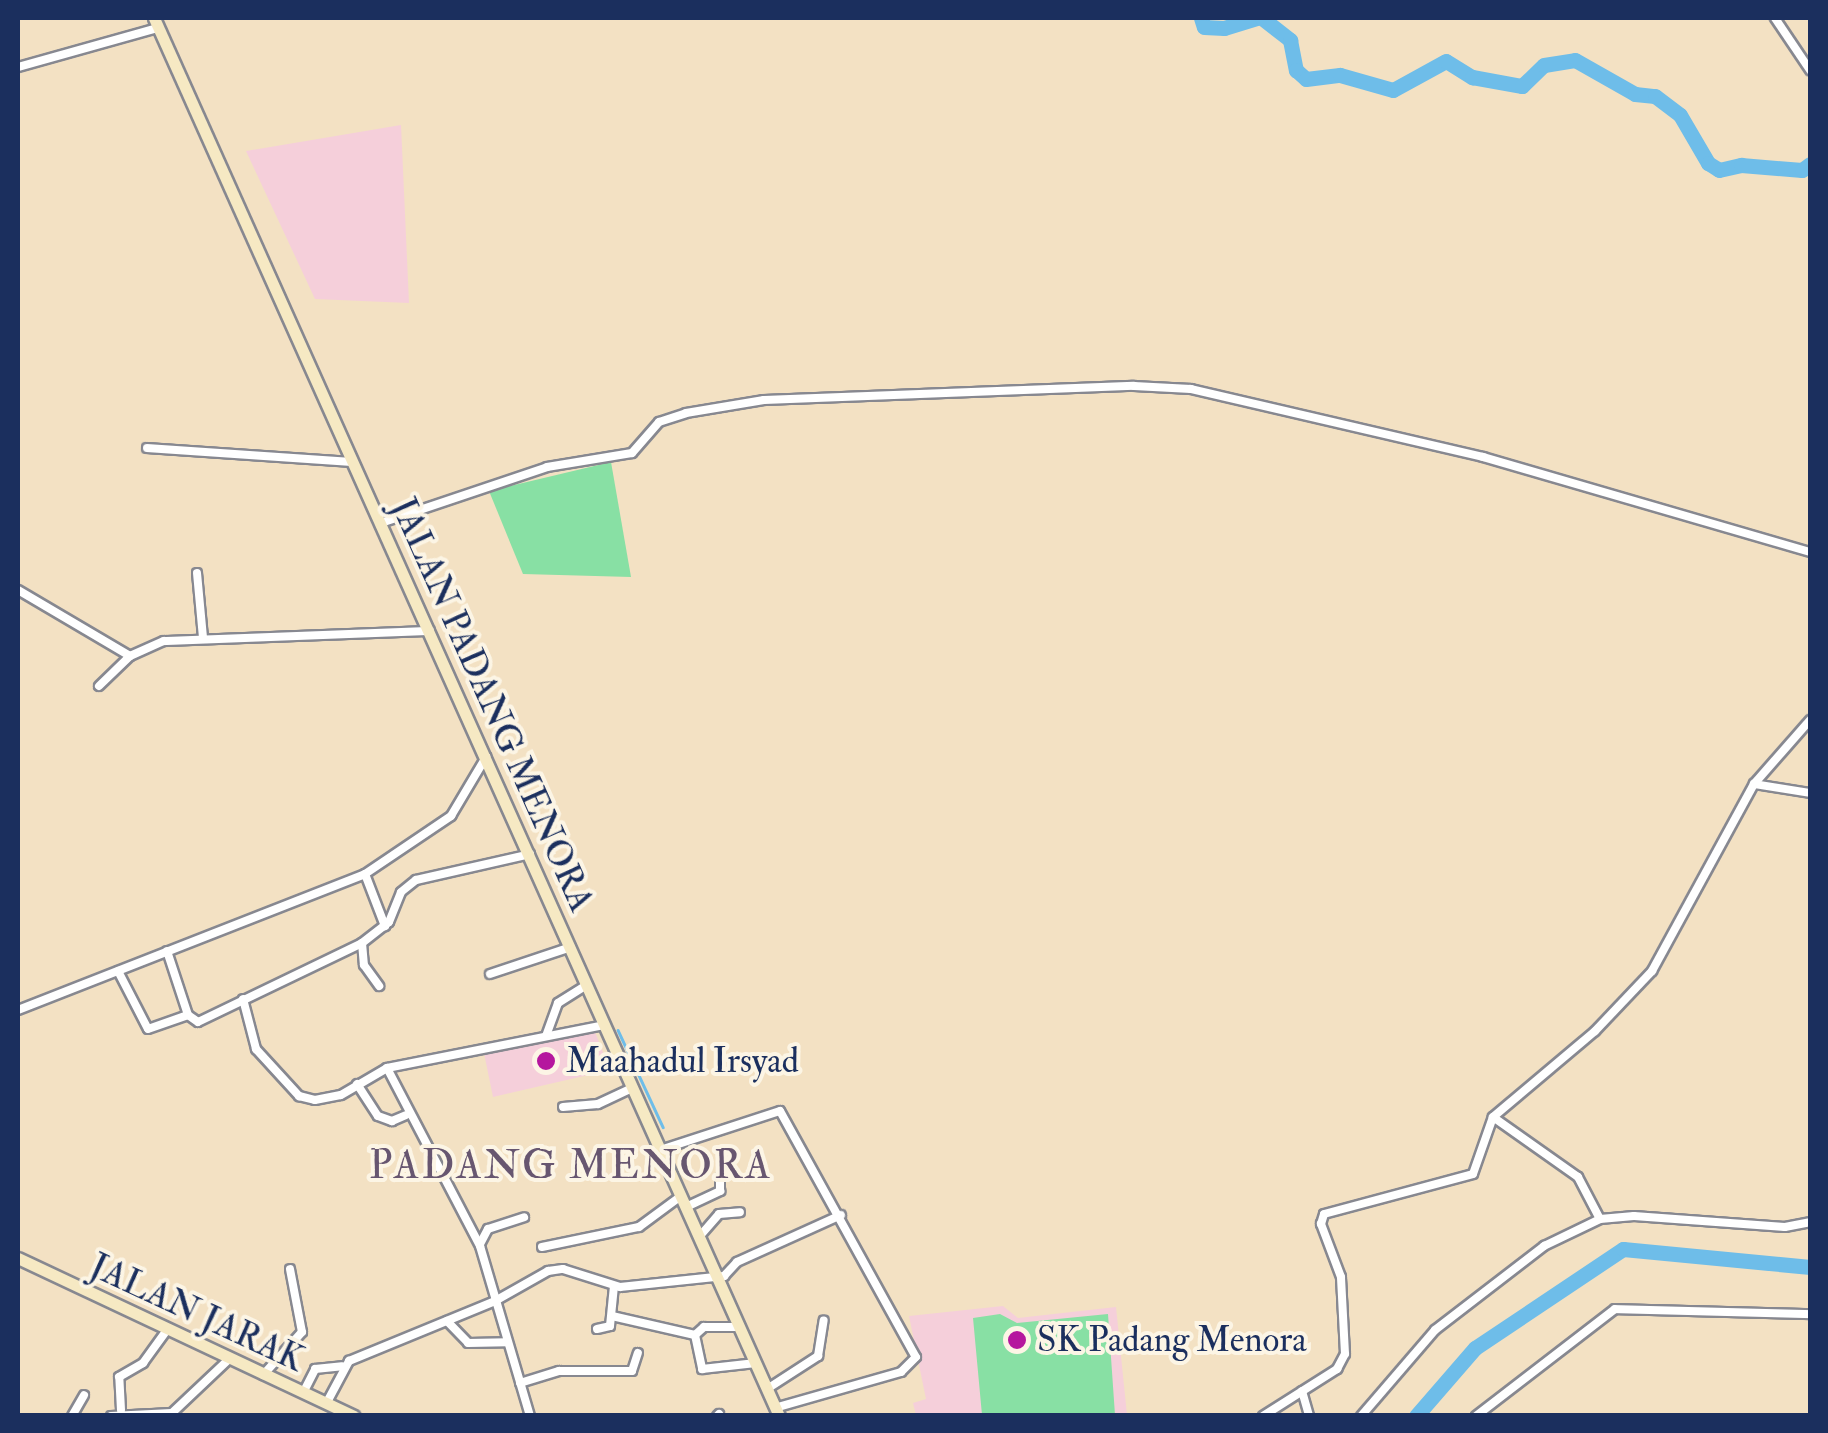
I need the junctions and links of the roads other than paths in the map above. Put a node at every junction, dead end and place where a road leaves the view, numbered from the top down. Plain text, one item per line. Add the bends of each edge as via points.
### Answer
1 (1775, 18) edge
2 (156, 23) edge
3 (18, 67) edge
4 (1810, 67) edge
5 (147, 448) dead end
6 (352, 462) junction
7 (381, 524) junction
8 (1810, 552) edge
9 (197, 573) dead end
10 (18, 590) edge
11 (430, 631) junction
12 (203, 638) junction
13 (130, 656) junction
14 (99, 686) dead end
15 (1810, 720) edge
16 (486, 757) junction
17 (1754, 784) junction
18 (1810, 793) edge
19 (530, 854) junction
20 (365, 874) junction
21 (385, 926) junction
22 (362, 943) junction
23 (571, 948) junction
24 (167, 951) junction
25 (118, 971) junction
26 (490, 974) dead end
27 (587, 985) junction
28 (379, 986) dead end
29 (242, 999) junction
30 (18, 1010) edge
31 (188, 1015) junction
32 (604, 1025) junction
33 (546, 1036) junction
34 (387, 1068) junction
35 (357, 1084) junction
36 (632, 1088) junction
37 (562, 1106) dead end
38 (406, 1115) junction
39 (1493, 1117) junction
40 (660, 1150) junction
41 (720, 1178) dead end
42 (688, 1202) junction
43 (740, 1212) dead end
44 (841, 1215) junction
45 (524, 1217) dead end
46 (716, 1217) junction
47 (1600, 1219) junction
48 (1810, 1222) edge
49 (699, 1236) junction
50 (480, 1246) junction
51 (542, 1247) dead end
52 (18, 1258) edge
53 (290, 1270) dead end
54 (716, 1276) junction
55 (614, 1286) junction
56 (495, 1301) junction
57 (1810, 1314) edge
58 (612, 1316) junction
59 (447, 1320) junction
60 (824, 1320) dead end
61 (740, 1327) junction
62 (596, 1330) dead end
63 (166, 1331) junction
64 (695, 1335) junction
65 (507, 1342) junction
66 (638, 1353) dead end
67 (228, 1360) junction
68 (756, 1363) junction
69 (342, 1366) junction
70 (263, 1375) junction
71 (520, 1383) junction
72 (767, 1390) junction
73 (1302, 1390) junction
74 (303, 1394) junction
75 (84, 1395) dead end
76 (326, 1404) junction
77 (121, 1410) junction
78 (777, 1412) edge
79 (72, 1416) edge
80 (111, 1416) edge
81 (354, 1416) edge
82 (530, 1416) edge
83 (1263, 1416) edge
84 (1309, 1416) edge
85 (1360, 1416) edge
86 (1476, 1416) edge

1 - 4 street
2 - 3 street
2 - 6 main road, JALAN PADANG MENORA
5 - 6 street
6 - 7 main road, JALAN PADANG MENORA
7 - 8 street via 528,472 632,453 659,422 686,413 764,400 1134,386 1191,389 1484,457
7 - 11 main road, JALAN PADANG MENORA
9 - 12 street
10 - 13 street
11 - 12 street
11 - 16 main road, JALAN PADANG MENORA
12 - 13 street via 164,641
13 - 14 street
15 - 17 street
16 - 19 main road, JALAN PADANG MENORA
16 - 20 street via 451,816
17 - 18 street
17 - 39 street via 1637,992
19 - 21 street via 416,880 401,892
19 - 23 main road, JALAN PADANG MENORA
20 - 21 street
20 - 24 street
21 - 22 street
22 - 28 street via 364,964
22 - 29 street
23 - 26 street
23 - 27 main road, JALAN PADANG MENORA
24 - 25 street
24 - 31 street
25 - 30 street
25 - 31 street via 148,1028
27 - 32 main road, JALAN PADANG MENORA
27 - 33 street via 558,1003
29 - 31 street via 198,1022
29 - 35 street via 254,1045 299,1096 326,1099
32 - 33 street
32 - 36 main road, JALAN PADANG MENORA
33 - 34 street
34 - 35 street
34 - 38 street
35 - 38 street via 378,1116 392,1121
36 - 37 street via 598,1104
36 - 40 main road, JALAN PADANG MENORA
38 - 50 street via 432,1148
39 - 47 street via 1578,1177
39 - 73 street via 1473,1174 1324,1214 1321,1224 1341,1277 1345,1354 1337,1369
40 - 42 main road, JALAN PADANG MENORA
40 - 44 street via 780,1112
41 - 42 street via 720,1191
42 - 46 street
42 - 49 main road, JALAN PADANG MENORA
42 - 51 street via 639,1227
43 - 46 street
44 - 54 street
44 - 78 street via 916,1357 901,1372
45 - 50 street via 488,1229
46 - 49 street
47 - 48 street via 1785,1227
47 - 85 street via 1544,1246 1435,1330
49 - 54 main road, JALAN PADANG MENORA
50 - 56 street
52 - 63 main road, JALAN JARAK
53 - 70 street via 302,1332
54 - 55 street
54 - 61 main road, JALAN PADANG MENORA
55 - 56 street via 562,1269
55 - 58 street
56 - 59 street
56 - 65 street
57 - 86 street via 1614,1310
58 - 62 street via 610,1326
58 - 64 street
59 - 65 street via 468,1343
59 - 69 street
60 - 72 street via 818,1356
61 - 64 street via 704,1327
61 - 68 main road, JALAN PADANG MENORA
63 - 67 main road, JALAN JARAK
63 - 77 street via 143,1363 119,1377
64 - 68 street via 702,1369
65 - 71 street
66 - 71 street via 632,1371 559,1371
67 - 70 main road, JALAN JARAK
67 - 77 street via 172,1412
68 - 72 main road, JALAN PADANG MENORA
69 - 74 street via 315,1368
69 - 76 street
70 - 74 main road, JALAN JARAK
71 - 82 street
72 - 78 main road, JALAN PADANG MENORA
73 - 83 street
73 - 84 street
74 - 76 main road, JALAN JARAK
75 - 79 street
76 - 81 main road, JALAN JARAK
77 - 80 street

